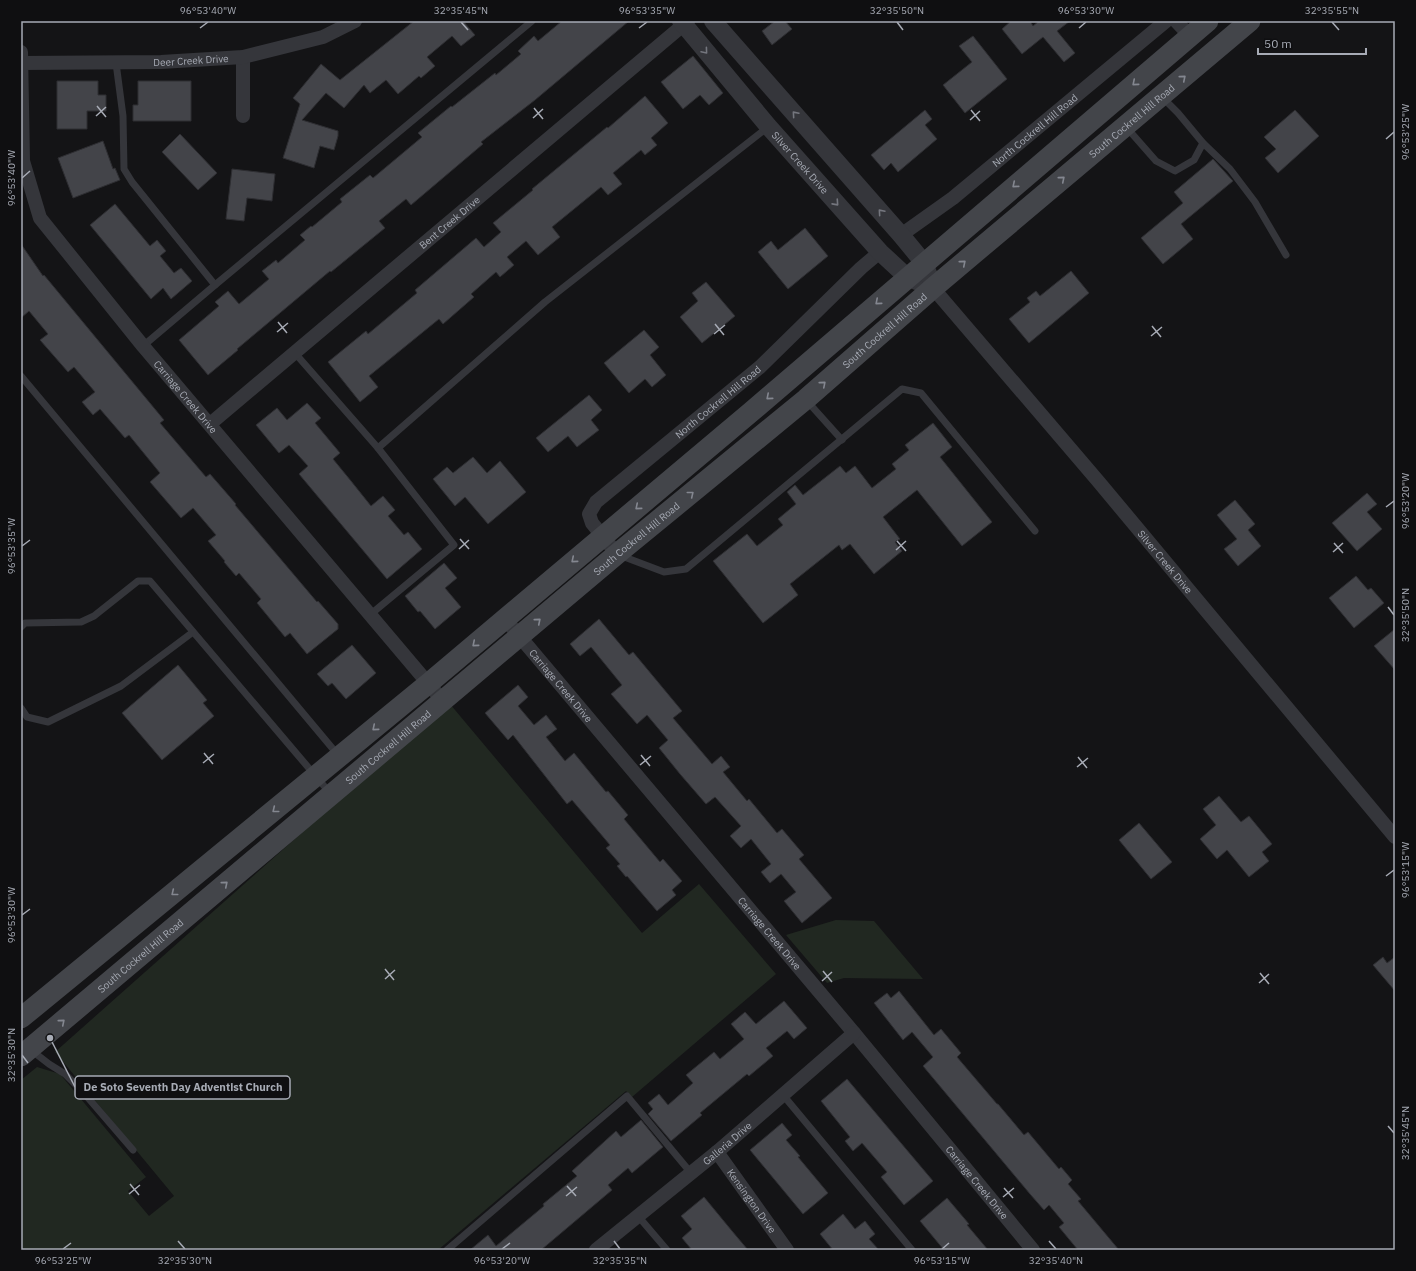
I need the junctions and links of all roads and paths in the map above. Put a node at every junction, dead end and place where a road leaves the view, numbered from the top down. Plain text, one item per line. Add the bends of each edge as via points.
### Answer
1 (355, 21) edge
2 (532, 21) edge
3 (713, 21) edge
4 (1166, 21) edge
5 (1208, 21) edge
6 (1250, 21) edge
7 (684, 22) edge
8 (1183, 28) edge
9 (21, 52) edge
10 (243, 58) junction
11 (116, 62) junction
12 (21, 63) edge
13 (1161, 96) junction
14 (243, 116) dead end
15 (768, 126) junction
16 (1126, 126) junction
17 (1203, 143) junction
18 (901, 235) junction
19 (880, 252) junction
20 (1286, 255) dead end
21 (924, 263) junction
22 (907, 277) junction
23 (215, 284) junction
24 (933, 288) junction
25 (143, 346) junction
26 (294, 352) junction
27 (21, 376) edge
28 (806, 399) junction
29 (210, 424) junction
30 (842, 440) junction
31 (378, 448) junction
32 (1035, 531) dead end
33 (603, 536) junction
34 (617, 554) junction
35 (371, 614) junction
36 (504, 619) junction
37 (21, 627) edge
38 (193, 632) junction
39 (519, 637) junction
40 (429, 683) junction
41 (443, 701) junction
42 (21, 708) edge
43 (340, 757) junction
44 (316, 777) junction
45 (331, 795) junction
46 (1395, 837) edge
47 (21, 1018) edge
48 (854, 1033) junction
49 (25, 1052) edge
50 (782, 1095) junction
51 (133, 1150) dead end
52 (718, 1152) junction
53 (692, 1173) junction
54 (638, 1216) junction
55 (447, 1250) edge
56 (596, 1250) edge
57 (667, 1250) edge
58 (787, 1250) edge
59 (912, 1250) edge
60 (1033, 1250) edge

1 - 10 street, Deer Creek Drive via 323,37
2 - 23 lane
18 -> 3 street, Silver Creek Drive
4 - 18 street, North Cockrell Hill Road via 953,198
5 - 8 main road
13 -> 6 main road, South Cockrell Hill Road
7 -> 15 street, Silver Creek Drive
7 - 26 street, Bent Creek Drive
8 -> 21 main road
9 - 12 street, Carriage Creek Drive
10 - 11 street, Deer Creek Drive
10 - 14 street
11 - 12 street, Deer Creek Drive
11 - 23 lane via 123,116 124,169
12 - 25 street, Carriage Creek Drive via 23,161 40,218
13 - 16 main road, South Cockrell Hill Road
13 - 17 lane
15 -> 19 street, Silver Creek Drive
15 - 31 lane via 545,302
16 - 17 lane via 1156,161 1175,171 1194,160
24 -> 16 main road, South Cockrell Hill Road
17 - 20 lane via 1230,169 1255,202
18 - 21 street, Silver Creek Drive
19 - 22 street, Silver Creek Drive
19 - 33 street, North Cockrell Hill Road via 760,367 596,502 589,514 592,523
21 - 22 main road
21 - 24 street, Silver Creek Drive
22 - 24 street, Silver Creek Drive
22 -> 33 main road
23 - 25 lane
28 -> 24 main road, South Cockrell Hill Road
24 - 46 street, Silver Creek Drive
25 - 29 street, Carriage Creek Drive
26 - 29 street, Bent Creek Drive
26 - 31 lane
27 - 43 lane
28 - 30 lane
34 -> 28 main road, South Cockrell Hill Road
29 - 35 street, Carriage Creek Drive
30 - 32 lane via 902,389 921,393
30 - 34 lane via 686,569 664,572
31 - 35 lane via 454,545
33 - 34 street, North Cockrell Hill Road
33 -> 36 main road
39 -> 34 main road, South Cockrell Hill Road
35 - 40 street, Carriage Creek Drive
36 - 39 street, Carriage Creek Drive
36 -> 40 main road
37 - 38 lane via 25,623 81,622 94,616 138,582 150,581
38 - 42 lane via 121,686 48,722 27,717
38 - 44 lane
39 - 41 main road, South Cockrell Hill Road
39 - 48 street, Carriage Creek Drive
40 - 41 street, Carriage Creek Drive
40 -> 43 main road
41 - 45 main road, South Cockrell Hill Road
43 - 44 main road
44 - 45 lane
44 -> 47 main road
49 -> 45 main road, South Cockrell Hill Road
48 - 50 street, Galleria Drive
48 - 60 street, Carriage Creek Drive
49 - 51 lane via 70,1078
50 - 52 street, Galleria Drive
50 - 59 lane
52 - 53 street, Galleria Drive
52 - 58 street, Kensington Drive
53 - 54 street, Galleria Drive
53 - 55 lane via 627,1096
54 - 56 street, Galleria Drive
54 - 57 lane

